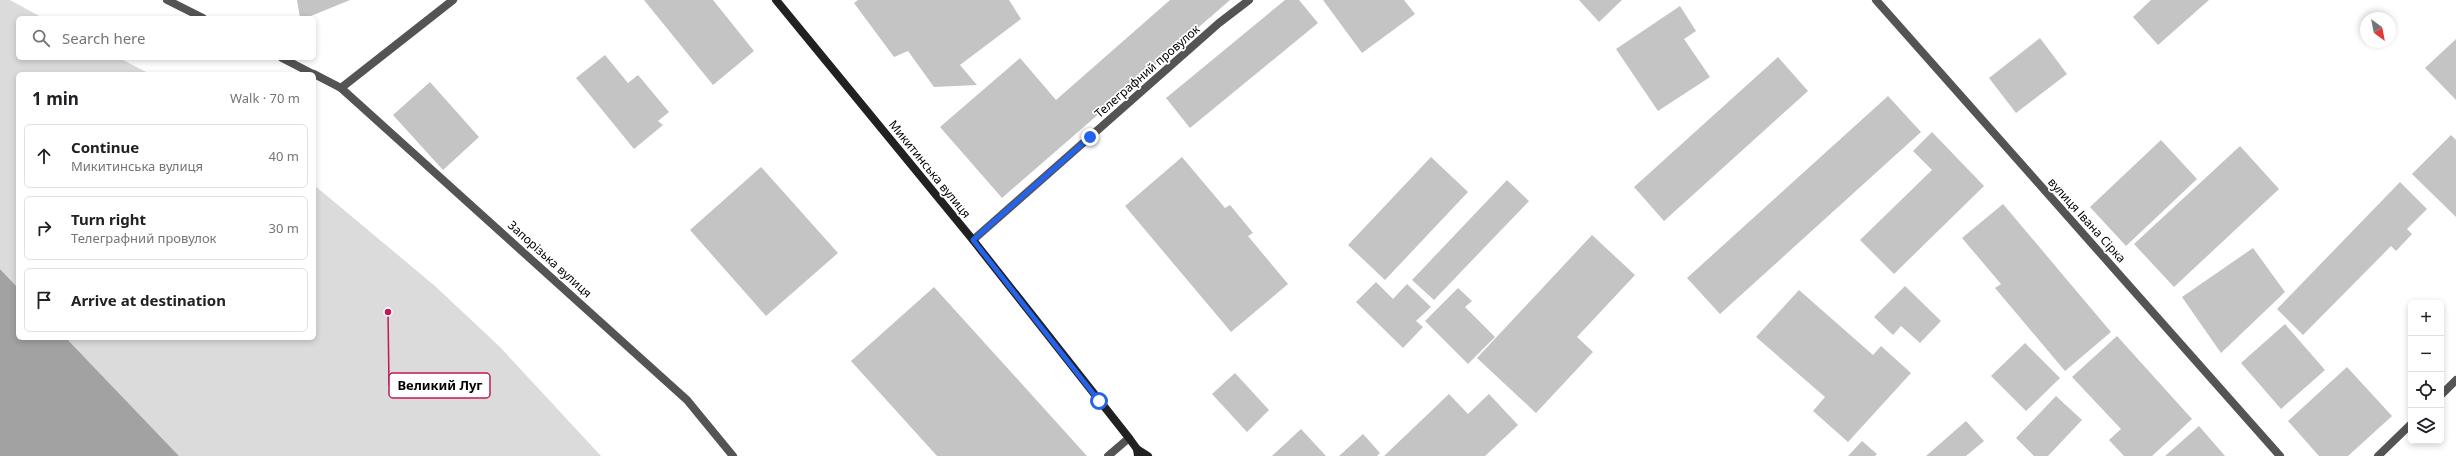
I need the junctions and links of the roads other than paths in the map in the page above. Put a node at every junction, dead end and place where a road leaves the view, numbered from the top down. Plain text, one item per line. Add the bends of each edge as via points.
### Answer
1 (167, 0) edge
2 (452, 0) edge
3 (776, 0) edge
4 (1249, 0) edge
5 (1876, 0) edge
6 (199, 16) edge
7 (286, 60) edge
8 (310, 72) edge
9 (316, 75) edge
10 (341, 88) junction
11 (973, 240) junction
12 (2456, 380) edge
13 (2444, 392) edge
14 (2408, 427) edge
15 (1128, 438) junction
16 (1137, 453) edge
17 (732, 456) edge
18 (1108, 456) edge
19 (1148, 456) edge
20 (2280, 456) edge
21 (2378, 456) edge

1 - 6 street
2 - 10 street
3 - 11 street, Микитинська вулиця
4 - 11 street, Телеграфний провулок
5 - 20 street, вулиця Івана Сірка
7 - 8 street, Запорізька вулиця
9 - 10 street, Запорізька вулиця
10 - 17 street, Запорізька вулиця via 687,400
11 - 15 street, Микитинська вулиця
12 - 13 street
14 - 21 street
15 - 16 street, Микитинська вулиця
15 - 18 street
16 - 19 street, Микитинська вулиця

